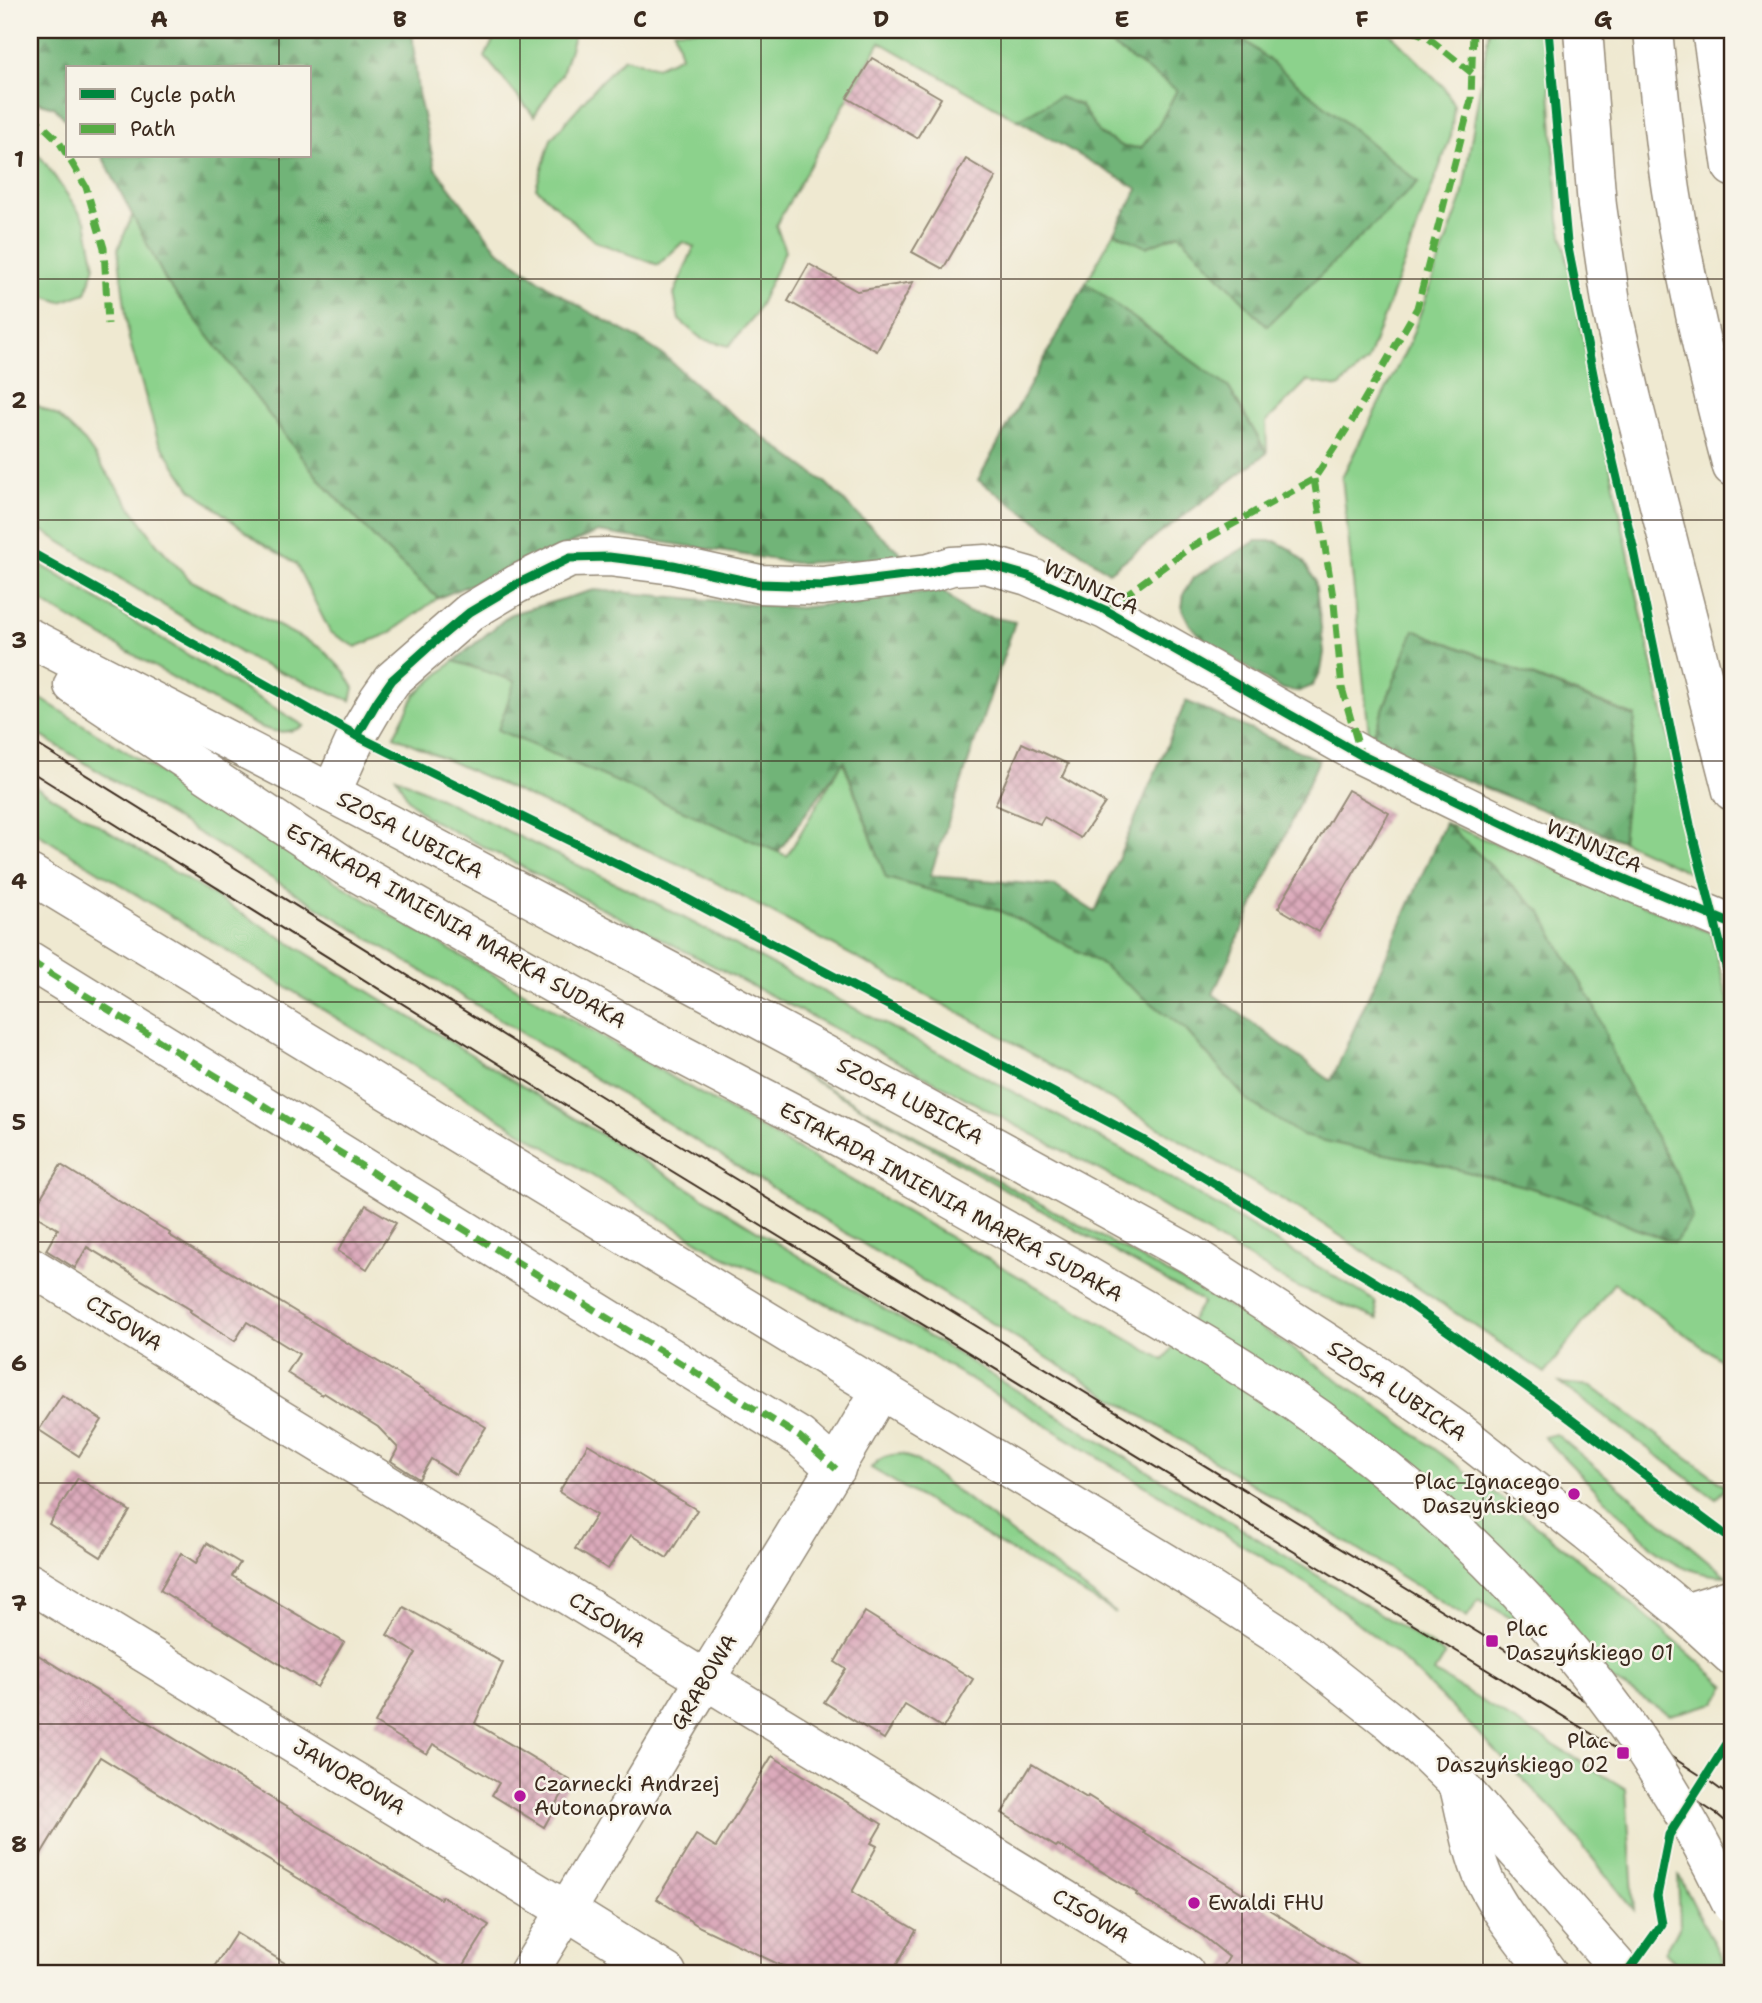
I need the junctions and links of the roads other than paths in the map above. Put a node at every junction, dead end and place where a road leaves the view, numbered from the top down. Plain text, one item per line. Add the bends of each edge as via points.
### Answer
1 (1583, 30) edge
2 (1653, 30) edge
3 (1711, 30) edge
4 (1732, 167) edge
5 (1732, 467) edge
6 (30, 638) edge
7 (30, 656) edge
8 (1732, 791) edge
9 (331, 793) junction
10 (30, 874) edge
11 (1732, 924) edge
12 (30, 961) edge
13 (30, 1266) edge
14 (880, 1391) junction
15 (836, 1469) junction
16 (30, 1583) edge
17 (1732, 1598) edge
18 (1685, 1614) junction
19 (1732, 1656) edge
20 (705, 1680) junction
21 (1459, 1785) junction
22 (1732, 1905) edge
23 (567, 1910) junction
24 (528, 1973) edge
25 (667, 1973) edge
26 (1185, 1973) edge
27 (1548, 1973) edge
28 (1623, 1973) edge

1 - 8 main road via 1597,206 1612,309
2 - 5 main road via 1671,190
3 - 4 main road
6 - 9 main road, SZOSA LUBICKA
7 - 22 main road, ESTAKADA IMIENIA MARKA SUDAKA, bridge via 345,866 638,1032 862,1149 1084,1274 1252,1373 1343,1436 1464,1536 1560,1637 1665,1783
9 - 11 main road, WINNICA via 357,736 392,680 471,612 570,558 609,557 760,584 822,586 986,564 1028,576 1105,610 1361,755 1567,855
9 - 18 main road, SZOSA LUBICKA via 1190,1254 1459,1432
10 - 14 main road
12 - 15 main road via 800,1437
13 - 20 main road, CISOWA
14 - 15 main road, GRABOWA
14 - 21 main road via 1287,1640 1391,1722
15 - 20 main road, GRABOWA
16 - 23 main road, JAWOROWA
17 - 18 main road
18 - 19 main road, SZOSA LUBICKA
20 - 23 main road, GRABOWA
20 - 26 main road, CISOWA
21 - 27 main road via 1486,1882
21 - 28 main road
23 - 24 main road, GRABOWA
23 - 25 main road, JAWOROWA

